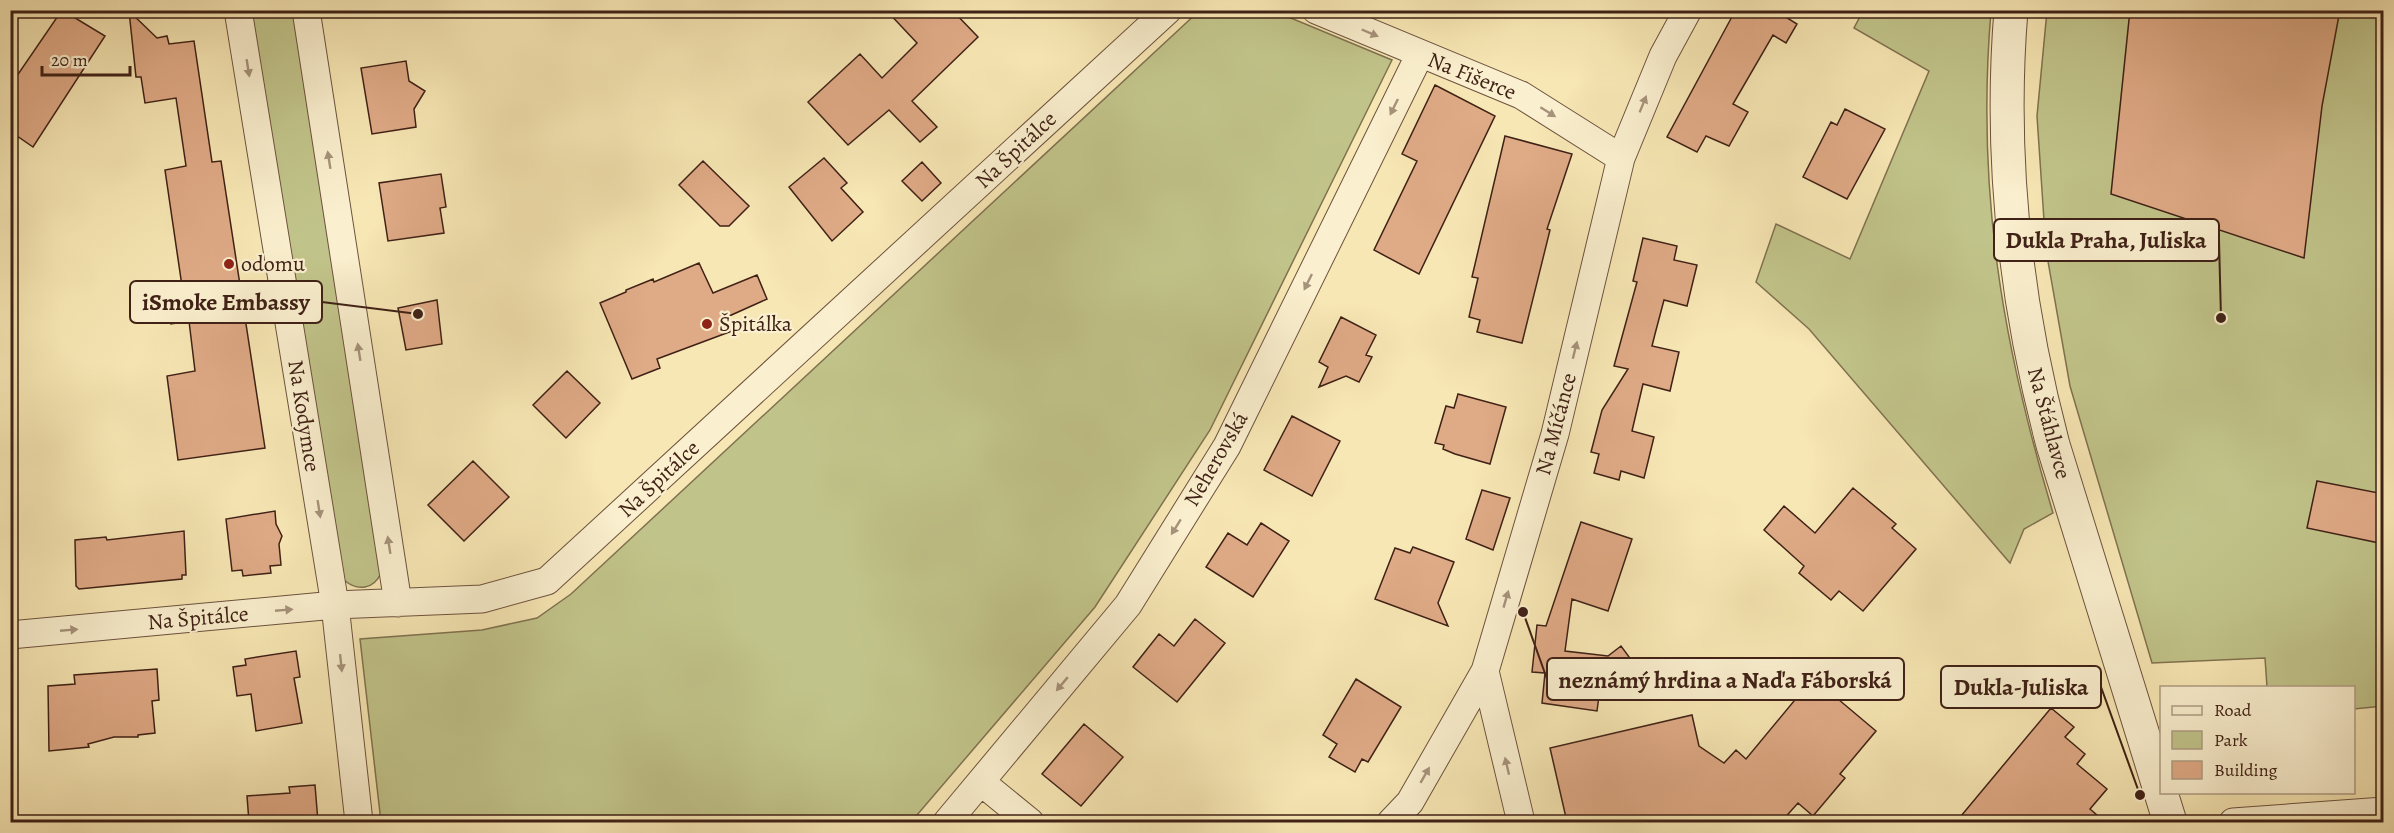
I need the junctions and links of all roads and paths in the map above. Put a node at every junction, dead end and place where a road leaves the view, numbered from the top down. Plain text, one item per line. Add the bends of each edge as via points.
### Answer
1 (238, 10) edge
2 (306, 10) edge
3 (1168, 10) edge
4 (1316, 10) edge
5 (1688, 10) edge
6 (2011, 10) edge
7 (1420, 54) junction
8 (1621, 158) junction
9 (398, 603) junction
10 (335, 605) junction
11 (10, 635) edge
12 (1485, 671) junction
13 (981, 782) junction
14 (2160, 793) edge
15 (2160, 794) edge
16 (2384, 811) edge
17 (359, 822) edge
18 (947, 822) edge
19 (1030, 822) edge
20 (1391, 822) edge
21 (1521, 822) edge
22 (2169, 822) edge
23 (2233, 822) edge

1 -> 10 street, Na Kodymce
9 -> 2 street
3 - 9 street, Na Špitálce via 547,581 482,598
4 -> 7 street, Na Fišerce
8 -> 5 street, Na Míčánce via 1663,56
6 - 14 street, Na Šťáhlavce via 2006,95 2008,172 2020,298 2053,445
7 -> 8 street, Na Fišerce via 1521,95
7 -> 13 street, Neherovská via 1227,447 1128,605
12 -> 8 street, Na Míčánce via 1554,434
9 - 10 street, Na Špitálce
11 -> 10 street, Na Špitálce
10 -> 17 street, Na Kodymce
20 -> 12 street, Na Míčánce via 1410,802
21 -> 12 street
13 - 18 street, Neherovská
13 - 19 street
15 - 22 street, Na Šťáhlavce
16 - 23 street

